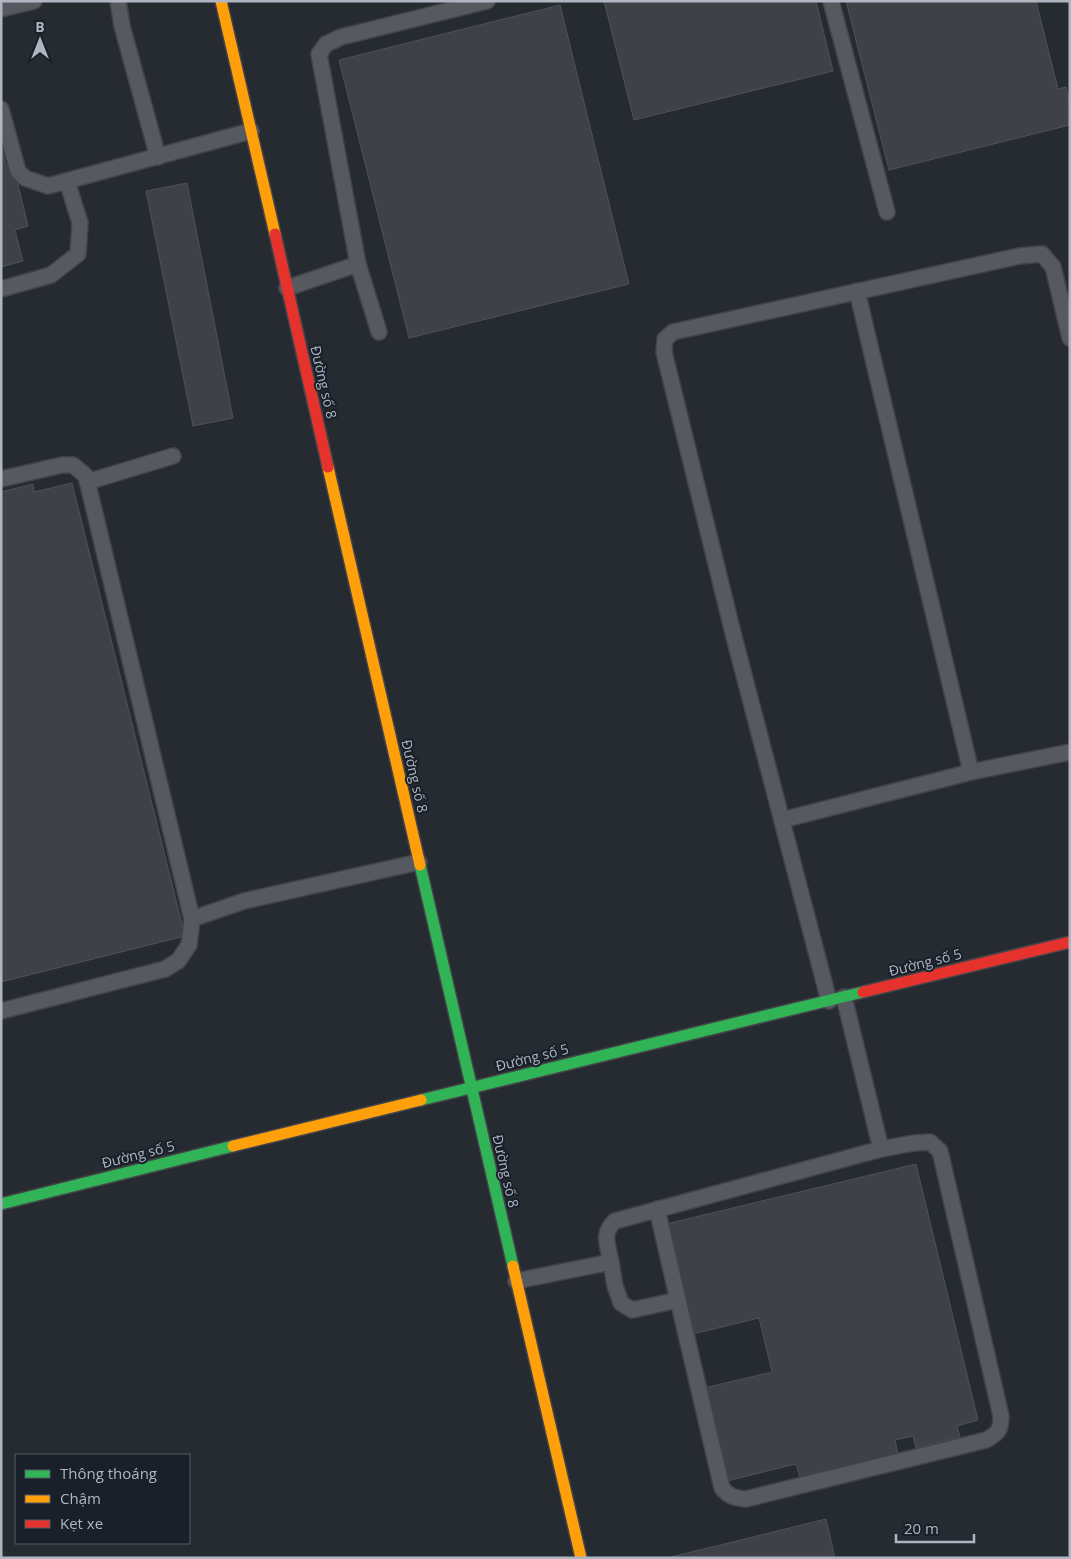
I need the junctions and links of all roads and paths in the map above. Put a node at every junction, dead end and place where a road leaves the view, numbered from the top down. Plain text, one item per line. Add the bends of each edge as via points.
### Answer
1 (34, 1) edge
2 (118, 1) edge
3 (221, 1) edge
4 (487, 1) edge
5 (831, 1) edge
6 (1, 9) edge
7 (1, 110) edge
8 (251, 131) junction
9 (158, 156) junction
10 (67, 181) junction
11 (888, 212) dead end
12 (358, 264) junction
13 (287, 288) junction
14 (1, 289) edge
15 (857, 292) junction
16 (380, 332) dead end
17 (1070, 338) edge
18 (172, 456) dead end
19 (1, 479) edge
20 (87, 482) junction
21 (1070, 752) edge
22 (971, 772) junction
23 (782, 820) junction
24 (419, 862) junction
25 (192, 919) junction
26 (1070, 942) edge
27 (837, 999) junction
28 (1, 1011) edge
29 (471, 1087) junction
30 (881, 1149) junction
31 (1, 1204) edge
32 (657, 1210) junction
33 (611, 1262) junction
34 (516, 1281) junction
35 (678, 1300) junction
36 (582, 1558) edge

1 - 6 lane
2 - 9 lane
3 - 8 street, Đường số 8
4 - 12 lane via 341,37 326,44 319,54
5 - 11 lane
7 - 10 lane via 18,172 48,186
8 - 9 lane
8 - 13 street, Đường số 8
9 - 10 lane
10 - 14 lane via 80,223 78,254 51,275
12 - 13 lane
12 - 16 lane
13 - 24 street, Đường số 8
15 - 17 lane via 1019,256 1042,254 1052,267
15 - 22 lane
15 - 23 lane via 673,332 665,339 664,352
18 - 20 lane
19 - 20 lane via 73,465 86,476
20 - 25 lane
21 - 22 lane
22 - 23 lane
23 - 27 lane
24 - 25 lane via 244,901
24 - 29 street, Đường số 8
25 - 28 lane via 189,945 178,961 164,969
26 - 27 street, Đường số 5
27 - 29 street, Đường số 5
27 - 30 lane
29 - 31 street, Đường số 5
29 - 34 street, Đường số 8
30 - 32 lane
30 - 35 lane via 930,1142 940,1151 1001,1416 997,1433 986,1440 746,1499 733,1497 722,1488
32 - 33 lane via 615,1220 607,1228
32 - 35 lane
33 - 34 lane
33 - 35 lane via 621,1303 632,1310
34 - 36 street, Đường số 8

